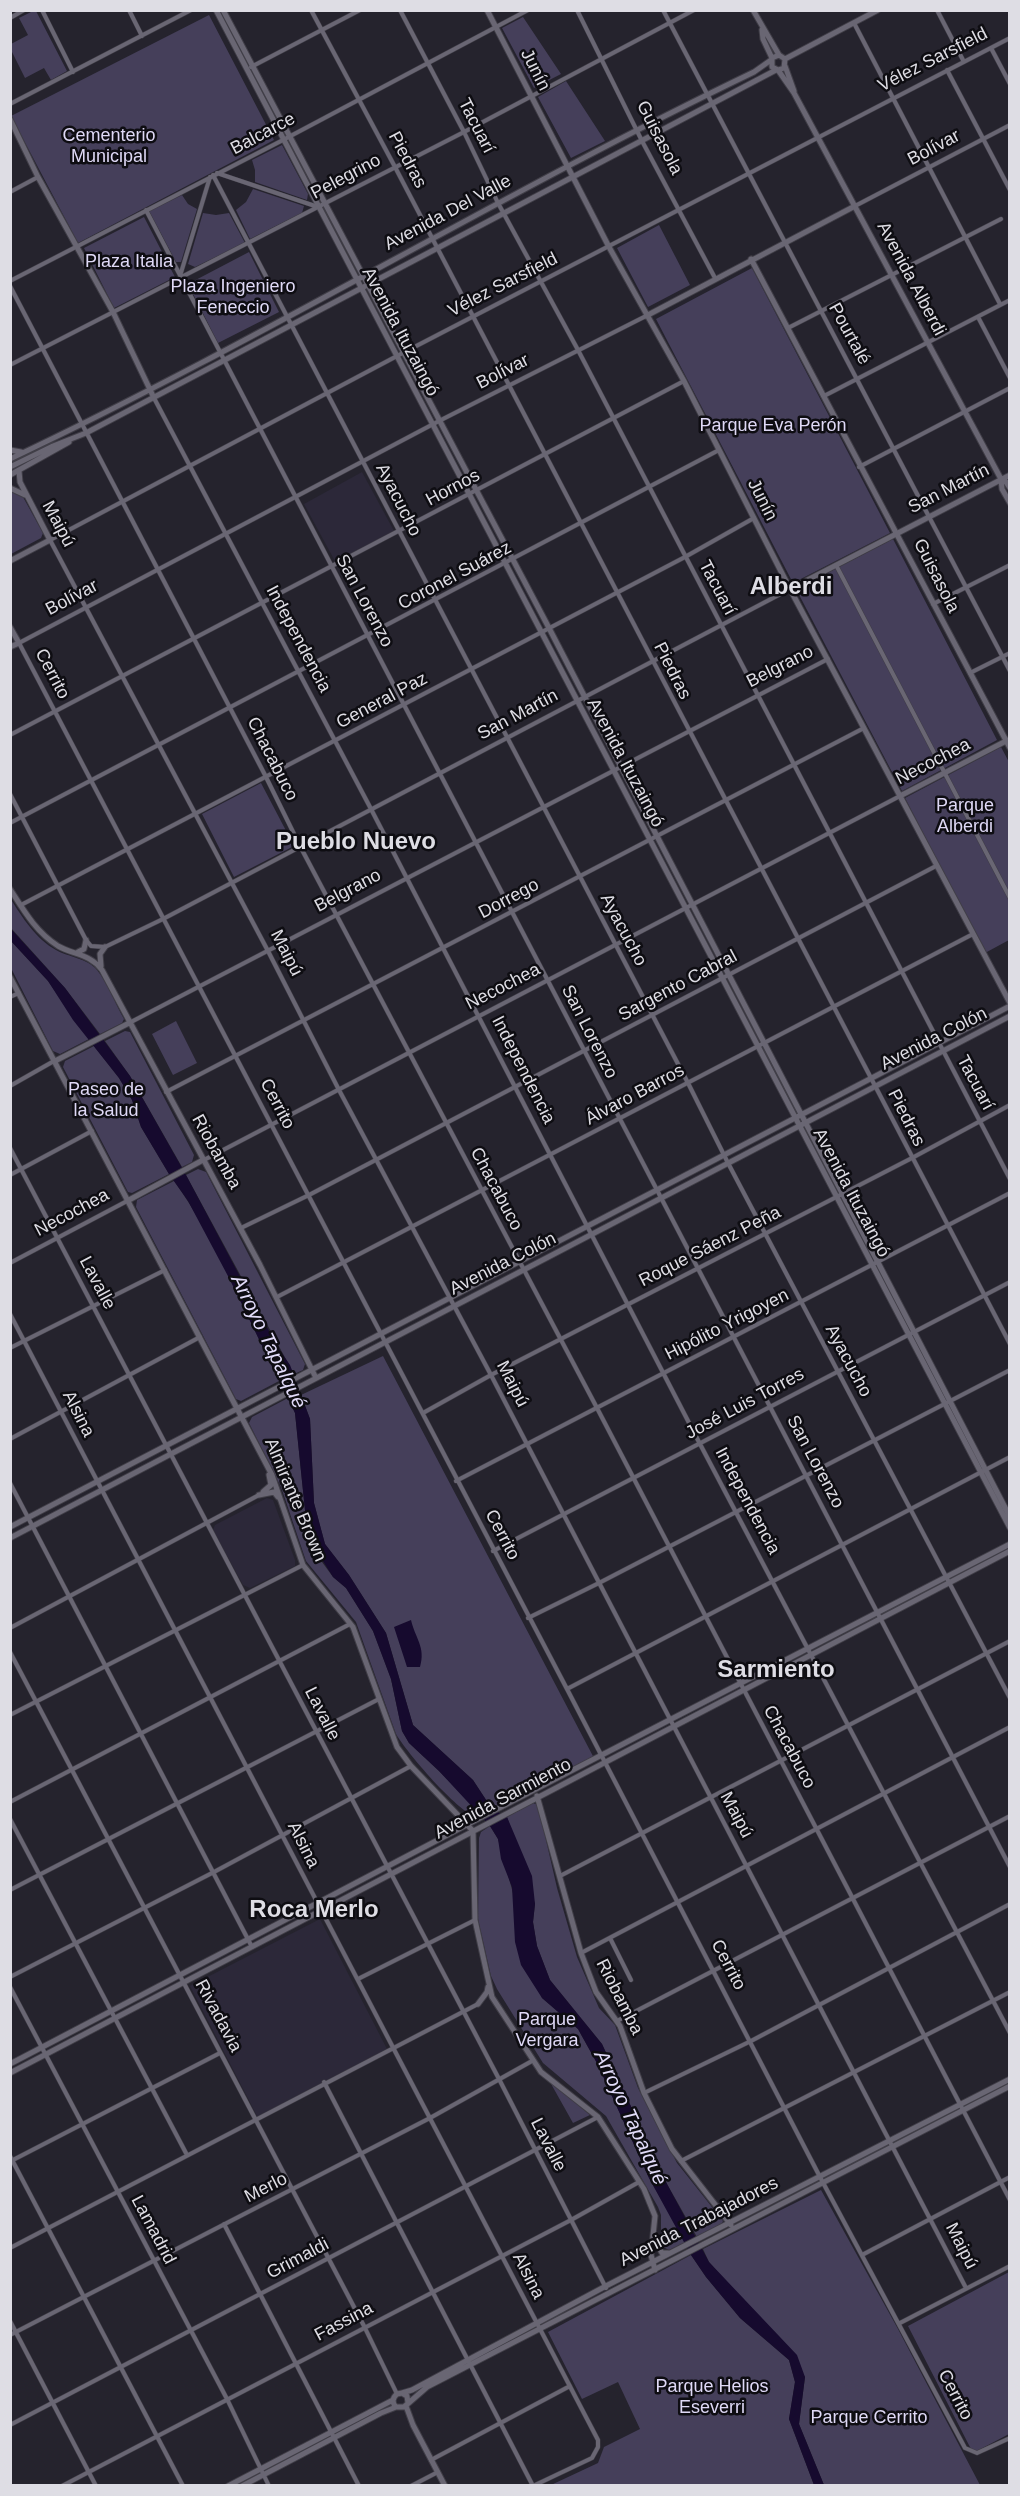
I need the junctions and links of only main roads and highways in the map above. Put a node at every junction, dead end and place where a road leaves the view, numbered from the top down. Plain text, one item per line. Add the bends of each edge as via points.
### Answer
1 (216, 10) edge
2 (223, 10) edge
3 (487, 10) edge
4 (753, 10) edge
5 (878, 10) edge
6 (762, 28) junction
7 (779, 55) junction
8 (772, 59) junction
9 (785, 59) junction
10 (785, 66) junction
11 (249, 68) junction
12 (776, 70) junction
13 (794, 93) junction
14 (10, 119) edge
15 (567, 167) junction
16 (573, 178) junction
17 (321, 206) junction
18 (855, 206) junction
19 (751, 259) junction
20 (362, 276) junction
21 (356, 279) junction
22 (364, 287) junction
23 (646, 316) junction
24 (149, 389) junction
25 (154, 398) junction
26 (86, 433) junction
27 (10, 450) edge
28 (26, 452) junction
29 (10, 459) edge
30 (10, 467) edge
31 (20, 471) junction
32 (10, 475) edge
33 (1010, 475) edge
34 (1001, 479) junction
35 (10, 488) edge
36 (1010, 488) edge
37 (26, 495) junction
38 (1010, 503) edge
39 (896, 533) junction
40 (50, 540) joint
41 (10, 561) edge
42 (790, 589) junction
43 (10, 627) edge
44 (19, 643) joint
45 (10, 647) edge
46 (1008, 740) edge
47 (1010, 748) edge
48 (900, 796) junction
49 (10, 889) edge
50 (86, 940) road end
51 (105, 947) road end
52 (76, 952) junction
53 (102, 970) junction
54 (10, 976) edge
55 (1010, 1005) edge
56 (1010, 1017) edge
57 (131, 1022) junction
58 (55, 1061) junction
59 (802, 1116) junction
60 (795, 1119) junction
61 (805, 1122) junction
62 (798, 1126) junction
63 (203, 1160) junction
64 (129, 1200) junction
65 (910, 1332) junction
66 (312, 1370) junction
67 (316, 1378) junction
68 (946, 1402) junction
69 (238, 1408) junction
70 (243, 1416) junction
71 (267, 1468) junction
72 (285, 1511) junction
73 (1010, 1517) edge
74 (10, 1527) edge
75 (1010, 1528) edge
76 (10, 1538) edge
77 (1010, 1544) edge
78 (1010, 1551) edge
79 (948, 1580) junction
80 (878, 1616) junction
81 (602, 1760) junction
82 (536, 1790) junction
83 (538, 1797) junction
84 (467, 1825) junction
85 (473, 1831) junction
86 (320, 1907) junction
87 (251, 1944) junction
88 (488, 1986) junction
89 (498, 2006) junction
90 (10, 2064) edge
91 (10, 2073) edge
92 (1010, 2079) edge
93 (1010, 2086) edge
94 (960, 2107) junction
95 (732, 2226) junction
96 (718, 2234) junction
97 (654, 2237) junction
98 (672, 2252) junction
99 (652, 2262) junction
100 (655, 2270) junction
101 (539, 2326) junction
102 (471, 2362) junction
103 (400, 2394) junction
104 (393, 2400) junction
105 (407, 2404) junction
106 (398, 2408) junction
107 (413, 2425) junction
108 (332, 2435) junction
109 (228, 2486) edge
110 (242, 2486) edge
111 (445, 2486) edge

1 - 11 main road, Avenida Ituzaingó
2 - 11 main road, Avenida Ituzaingó
3 - 15 main road, Junín
4 - 6 main road
5 - 9 main road
6 - 7 main road
6 - 8 main road
7 - 8 main road
7 - 9 main road
8 - 12 main road
8 - 15 main road, Avenida Del Valle via 754,72
9 - 10 main road
10 - 12 main road
10 - 13 main road, Avenida Alberdi
11 - 17 main road, Avenida Ituzaingó
12 - 13 main road, Avenida Alberdi
12 - 16 main road, Avenida Del Valle
13 - 18 main road, Avenida Alberdi
14 - 24 main road, Independencia via 113,312
15 - 16 main road, Junín
15 - 20 main road, Avenida Del Valle
16 - 22 main road, Avenida Del Valle
16 - 23 main road, Junín
17 - 20 main road, Avenida Ituzaingó
17 - 21 main road, Avenida Ituzaingó
18 - 19 main road, Bolívar
18 - 34 main road, Avenida Alberdi
19 - 23 main road, Bolívar
19 - 39 main road, Guisasola
20 - 21 main road, Avenida Del Valle
20 - 22 main road, Avenida Ituzaingó
21 - 22 main road, Avenida Ituzaingó
21 - 24 main road, Avenida Del Valle
22 - 25 main road, Avenida Del Valle
22 - 59 main road, Avenida Ituzaingó via 477,491
22 - 60 main road, Avenida Ituzaingó
23 - 42 main road, Junín via 684,381
24 - 25 main road, Independencia
24 - 28 main road, Avenida Del Valle
25 - 26 main road, Avenida Del Valle
26 - 30 main road, Avenida Del Valle
26 - 31 main road, Avenida Del Valle
27 - 28 main road
28 - 29 main road, Avenida Del Valle
31 - 32 main road, Avenida Del Valle
31 - 37 main road, Maipú
33 - 34 main road, San Martín
34 - 36 main road, Avenida Alberdi
34 - 38 main road, Avenida Alberdi
34 - 39 main road, San Martín
35 - 37 main road
37 - 40 main road, Maipú
39 - 42 main road, San Martín
39 - 46 main road, Guisasola
40 - 41 main road, Vélez Sarsfield
42 - 48 main road, Junín
43 - 44 main road, Cerrito
44 - 45 main road, Bolívar
46 - 47 main road, Guisasola
46 - 48 main road, Necochea
48 - 55 main road, Junín
49 - 52 main road, Riobamba via 27,917 46,936 60,947
50 - 52 main road via 84,949
51 - 53 main road via 100,954
52 - 53 main road, Riobamba
53 - 57 main road, Riobamba
54 - 58 main road, Almirante Brown
55 - 59 main road, Avenida Colón
56 - 61 main road, Avenida Colón
57 - 58 main road, Belgrano
57 - 63 main road, Riobamba
58 - 64 main road, Almirante Brown
59 - 60 main road, Avenida Colón
59 - 61 main road, Avenida Ituzaingó
60 - 62 main road, Avenida Ituzaingó
60 - 66 main road, Avenida Colón
61 - 62 main road, Avenida Colón
61 - 65 main road, Avenida Ituzaingó
62 - 65 main road, Avenida Ituzaingó
62 - 67 main road, Avenida Colón
63 - 64 main road, Necochea
63 - 66 main road, Riobamba via 278,1297
64 - 69 main road, Almirante Brown
65 - 68 main road, Avenida Ituzaingó
66 - 67 main road, Riobamba
66 - 69 main road, Avenida Colón
67 - 70 main road, Avenida Colón
68 - 73 main road, Avenida Ituzaingó
68 - 75 main road, Avenida Ituzaingó
69 - 70 main road, Almirante Brown
69 - 74 main road, Avenida Colón
70 - 71 main road, Almirante Brown
70 - 76 main road, Avenida Colón
71 - 72 main road, Almirante Brown
71 - 72 main road via 270,1485 259,1495 274,1492
72 - 84 main road, Almirante Brown via 303,1565 350,1623 397,1748
77 - 79 main road, Avenida Sarmiento
78 - 79 main road, Avenida Sarmiento
79 - 80 main road, Avenida Sarmiento
80 - 81 main road, Avenida Sarmiento via 740,1683
80 - 81 main road, Avenida Sarmiento via 674,1728
81 - 82 main road, Avenida Sarmiento
81 - 83 main road, Avenida Sarmiento
82 - 83 main road, Riobamba
82 - 84 main road, Avenida Sarmiento
83 - 85 main road, Avenida Sarmiento
83 - 95 main road, Riobamba via 581,1953 599,1998 617,2021 644,2093 680,2162
84 - 85 main road, Almirante Brown
84 - 86 main road, Avenida Sarmiento
85 - 86 main road, Avenida Sarmiento
85 - 88 main road via 475,1920
86 - 87 main road, Avenida Sarmiento
87 - 90 main road, Avenida Sarmiento via 180,1976
87 - 91 main road, Avenida Sarmiento
88 - 89 main road
88 - 89 main road via 478,2004
89 - 97 main road via 545,2076 598,2117 654,2211
92 - 94 main road, Avenida Trabajadores
93 - 94 main road, Avenida Trabajadores
94 - 95 main road, Avenida Trabajadores via 820,2176
94 - 95 main road, Avenida Trabajadores via 893,2147
95 - 96 main road, Avenida Trabajadores
96 - 98 main road, Avenida Trabajadores
96 - 100 main road, Avenida Trabajadores
97 - 98 main road via 662,2253
97 - 99 main road
98 - 99 main road, Avenida Trabajadores
99 - 100 main road
99 - 101 main road, Avenida Trabajadores
100 - 101 main road, Avenida Trabajadores
101 - 102 main road, Avenida Trabajadores
102 - 103 main road, Avenida Trabajadores
102 - 105 main road, Avenida Trabajadores via 427,2387
103 - 104 main road
103 - 105 main road via 407,2396
104 - 106 main road
104 - 108 main road
105 - 106 main road
105 - 107 main road
106 - 107 main road
106 - 108 main road
107 - 111 main road
108 - 109 main road
108 - 110 main road

